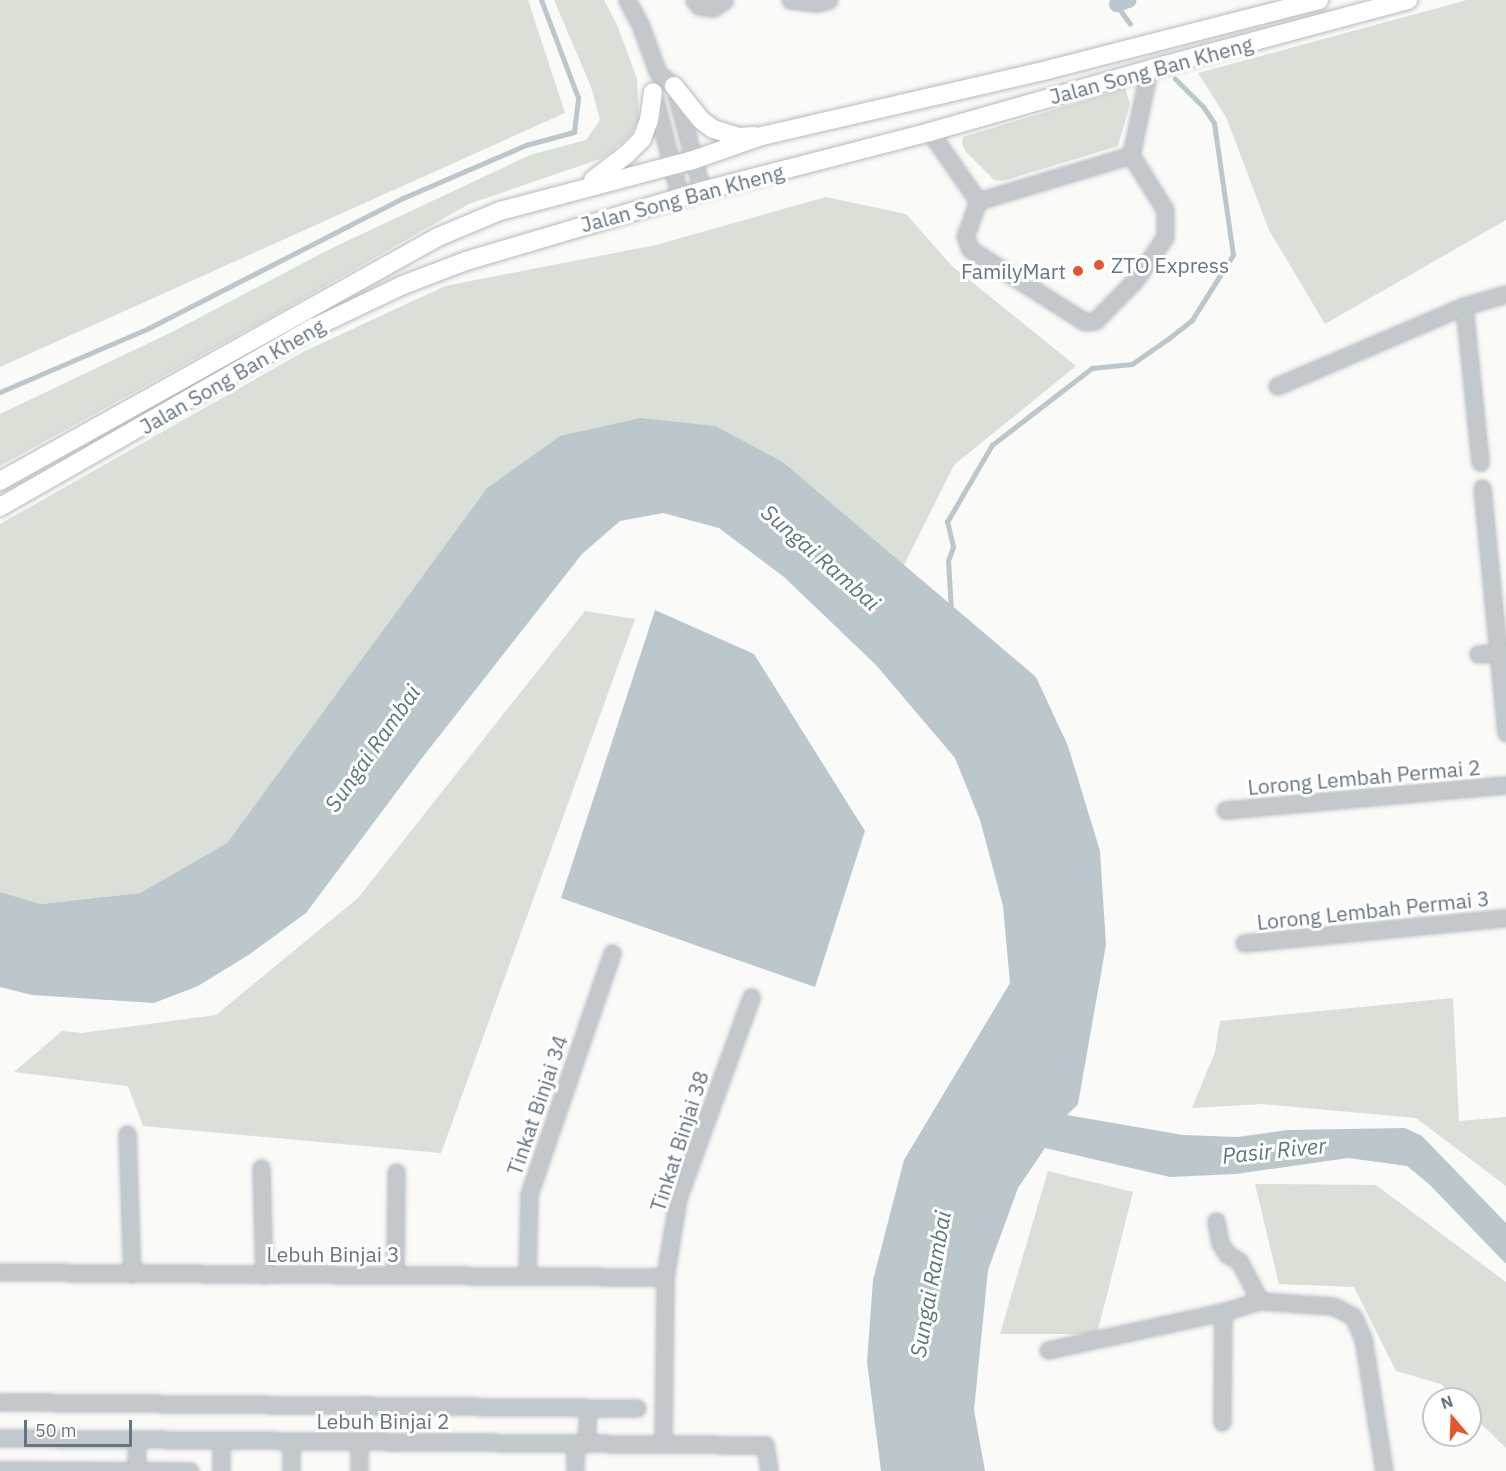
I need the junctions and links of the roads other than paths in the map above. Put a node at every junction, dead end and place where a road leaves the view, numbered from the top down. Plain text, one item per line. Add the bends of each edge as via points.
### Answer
1 (627, 0) edge
2 (694, 0) edge
3 (725, 0) edge
4 (790, 0) edge
5 (829, 0) edge
6 (1319, 0) edge
7 (1408, 0) edge
8 (1149, 69) junction
9 (658, 73) junction
10 (674, 86) junction
11 (653, 92) junction
12 (930, 132) junction
13 (762, 136) junction
14 (1131, 155) junction
15 (693, 160) junction
16 (671, 166) junction
17 (581, 188) junction
18 (702, 191) junction
19 (680, 197) junction
20 (978, 201) junction
21 (1506, 294) edge
22 (1464, 306) junction
23 (1277, 386) dead end
24 (1480, 462) dead end
25 (0, 481) edge
26 (1482, 488) dead end
27 (0, 507) edge
28 (1502, 652) edge
29 (1478, 654) dead end
30 (1506, 733) edge
31 (1506, 785) edge
32 (1225, 810) dead end
33 (1506, 918) edge
34 (1244, 943) dead end
35 (612, 952) dead end
36 (751, 997) dead end
37 (127, 1134) dead end
38 (261, 1168) dead end
39 (396, 1172) dead end
40 (1216, 1221) dead end
41 (0, 1272) edge
42 (132, 1274) junction
43 (264, 1275) junction
44 (395, 1275) junction
45 (527, 1276) junction
46 (665, 1277) junction
47 (1260, 1301) junction
48 (1223, 1312) junction
49 (1048, 1350) dead end
50 (0, 1402) edge
51 (588, 1408) junction
52 (638, 1408) dead end
53 (1222, 1422) dead end
54 (0, 1438) edge
55 (136, 1440) junction
56 (221, 1440) junction
57 (291, 1441) junction
58 (359, 1442) junction
59 (581, 1443) junction
60 (663, 1444) junction
61 (0, 1470) edge
62 (136, 1470) edge
63 (51, 1471) edge
64 (190, 1471) edge
65 (221, 1471) edge
66 (291, 1471) edge
67 (359, 1471) edge
68 (575, 1471) edge
69 (760, 1471) edge
70 (769, 1471) edge
71 (1384, 1471) edge

1 - 9 street
2 - 3 street via 699,6 713,8
4 - 5 street
6 - 13 main road, Jalan Song Ban Kheng
7 - 8 main road, Jalan Song Ban Kheng
8 - 12 main road, Jalan Song Ban Kheng
8 - 14 street
9 - 10 street
9 - 11 street
10 - 13 main road via 713,129 739,137
10 - 15 street
11 - 16 street
11 - 17 main road via 642,139 607,171
12 - 18 main road, Jalan Song Ban Kheng
12 - 20 street
13 - 15 main road, Jalan Song Ban Kheng
14 - 20 street
14 - 20 street via 1165,210 1165,237 1137,279 1095,321 1085,322 970,249 965,236
15 - 16 main road, Jalan Song Ban Kheng
15 - 18 street
16 - 17 main road, Jalan Song Ban Kheng
16 - 19 street
17 - 25 main road, Jalan Song Ban Kheng via 500,212 438,237
18 - 19 main road, Jalan Song Ban Kheng
19 - 27 main road, Jalan Song Ban Kheng via 525,241 403,285 313,328
21 - 22 street
22 - 23 street
22 - 24 street
26 - 28 street
28 - 29 street
28 - 30 street
31 - 32 street, Lorong Lembah Permai 2
33 - 34 street, Lorong Lembah Permai 3
35 - 45 street, Tinkat Binjai 34 via 529,1194
36 - 46 street, Tinkat Binjai 38 via 678,1198
37 - 42 street
38 - 43 street
39 - 44 street
40 - 47 street via 1220,1243 1239,1262
41 - 42 street, Lebuh Binjai 3
42 - 43 street, Lebuh Binjai 3
43 - 44 street, Lebuh Binjai 3
44 - 45 street, Lebuh Binjai 3
45 - 46 street, Lebuh Binjai 3
46 - 60 street, Tinkat Binjai 38
47 - 48 street
47 - 71 street via 1333,1306 1353,1316 1363,1338
48 - 49 street
48 - 53 street
50 - 51 street, Lebuh Binjai 2
51 - 52 street, Lebuh Binjai 2
51 - 59 street
54 - 55 street, Lebuh Binjai 2
55 - 56 street, Lebuh Binjai 2
55 - 62 street
56 - 57 street, Lebuh Binjai 2
56 - 65 street
57 - 58 street, Lebuh Binjai 2
57 - 66 street
58 - 59 street, Lebuh Binjai 2
58 - 67 street
59 - 60 street, Lebuh Binjai 2
59 - 68 street
60 - 70 street, Lebuh Binjai 2 via 765,1445
61 - 63 street
62 - 63 street
62 - 64 street
69 - 70 street

